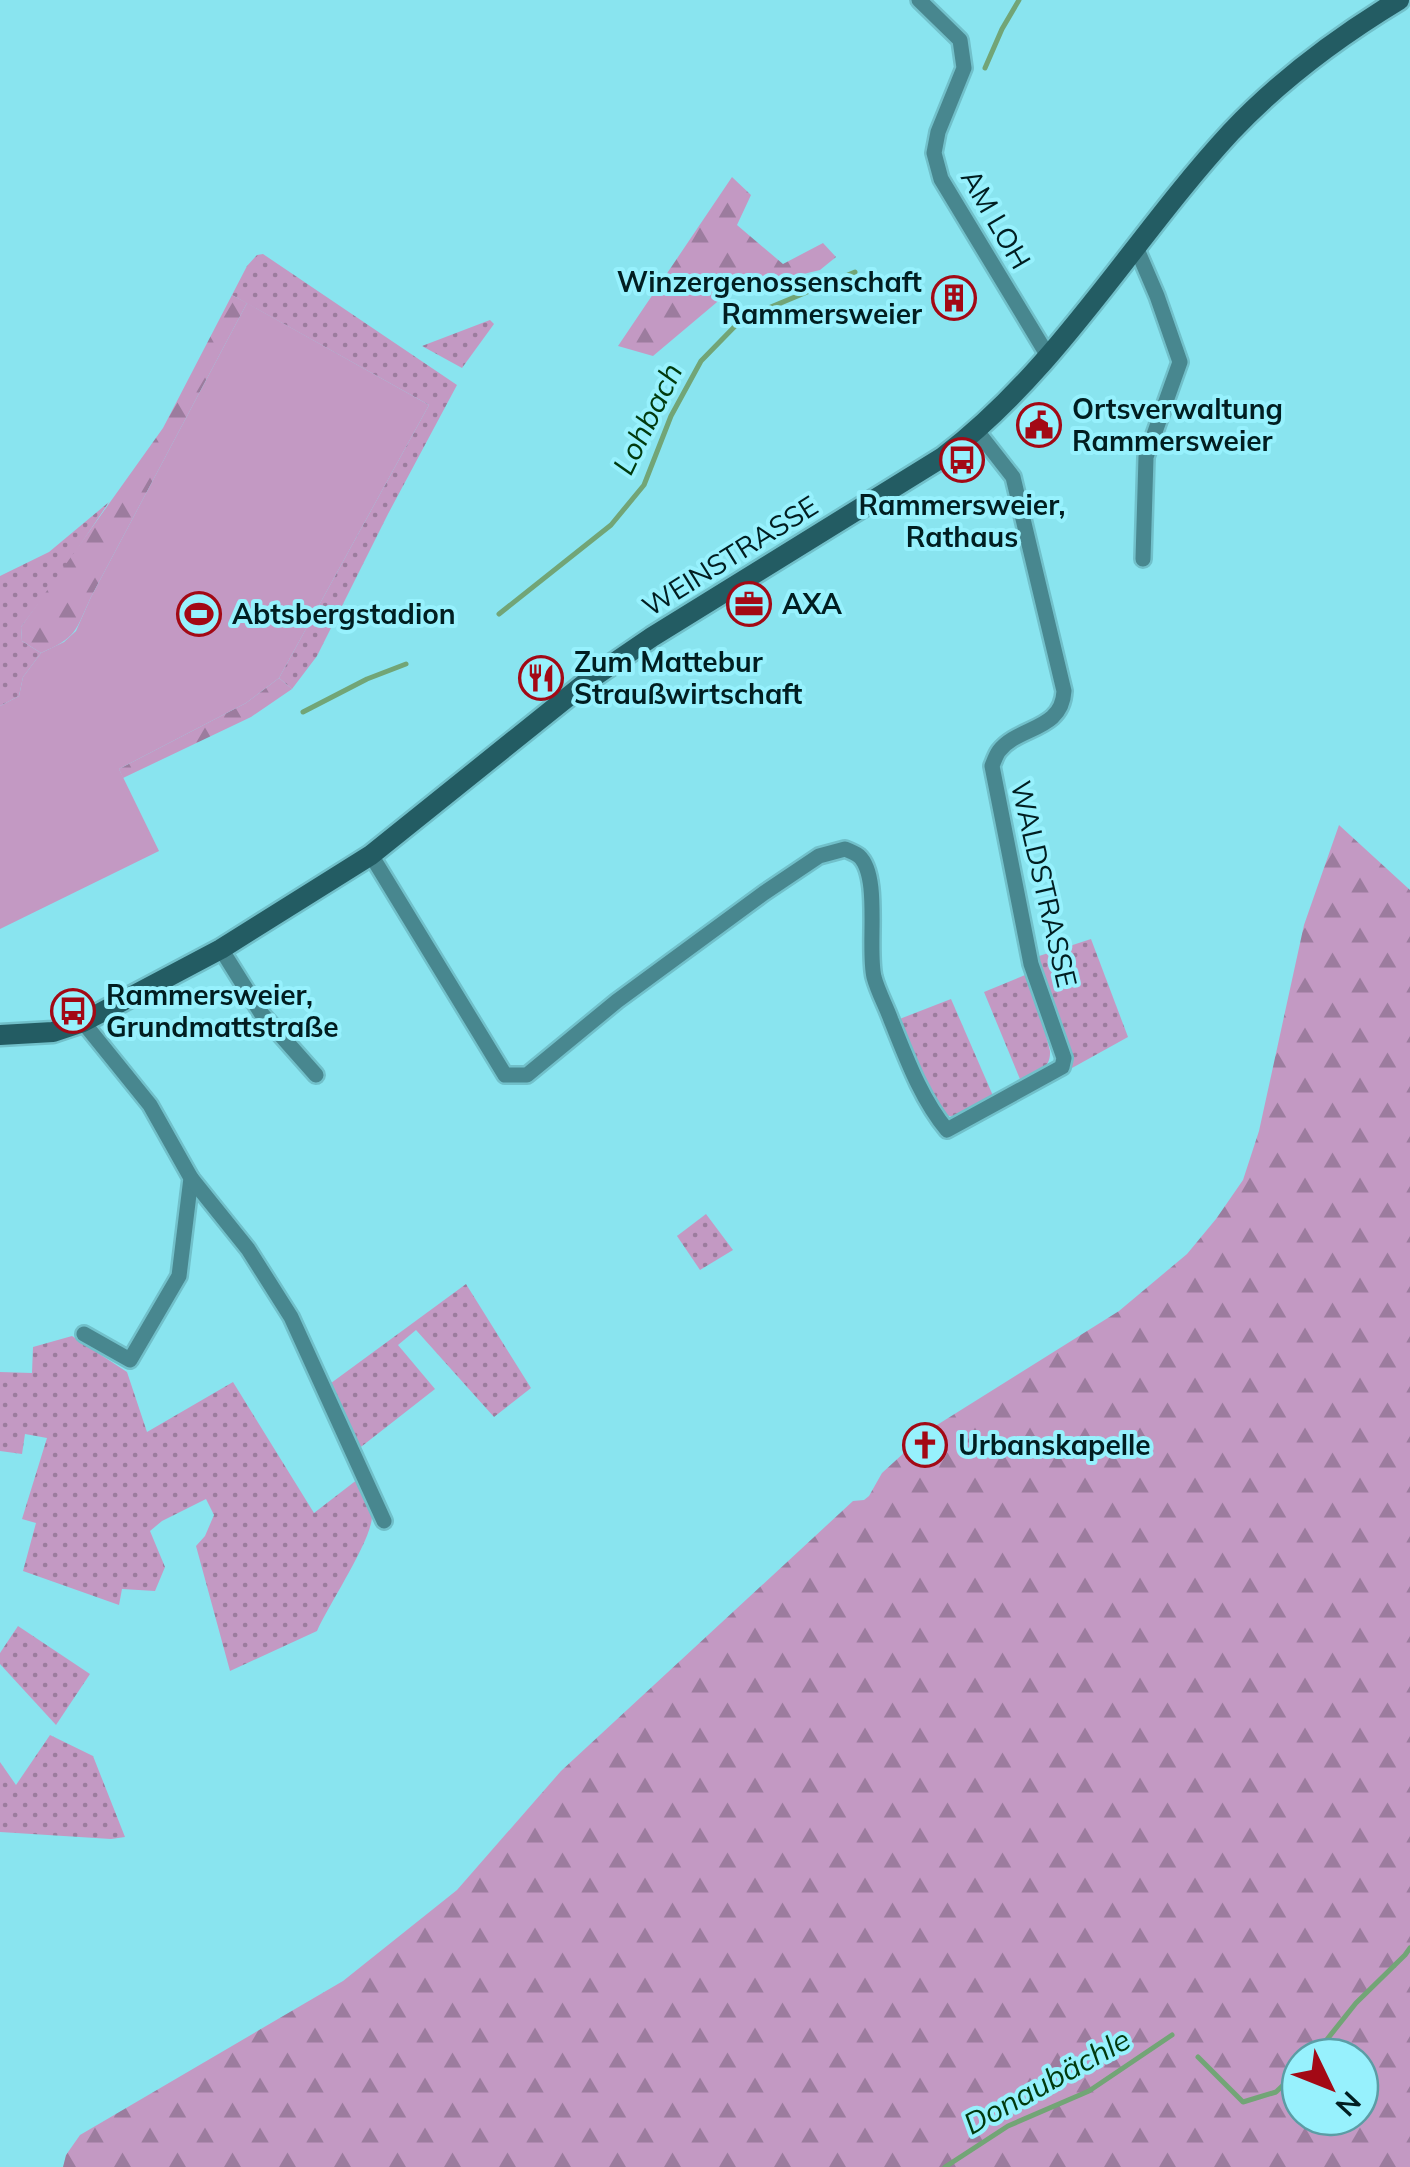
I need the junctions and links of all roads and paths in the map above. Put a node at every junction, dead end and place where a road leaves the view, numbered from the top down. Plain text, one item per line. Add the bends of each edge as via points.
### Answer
1 (920, 0) edge
2 (1399, 0) edge
3 (1136, 247) junction
4 (1048, 356) junction
5 (977, 432) junction
6 (1143, 559) dead end
7 (372, 855) junction
8 (221, 949) junction
9 (83, 1022) junction
10 (0, 1035) edge
11 (316, 1075) dead end
12 (191, 1178) junction
13 (84, 1334) dead end
14 (384, 1521) dead end

1 - 4 street, AM LOH via 960,40 964,68 938,132 934,153 941,179
2 - 3 street, WEINSTRASSE via 1278,86
3 - 4 street, WEINSTRASSE
3 - 6 street via 1180,362 1146,456
4 - 5 street, WEINSTRASSE
5 - 7 street, WEINSTRASSE via 589,680
5 - 7 street, WALDSTRASSE via 1014,476 1064,691 1063,705 1050,719 1001,748 992,766 1031,964 1062,1067 946,1130 908,1062 874,978 869,876 861,858 845,849 819,856 764,893 527,1074 505,1075
7 - 8 street, WEINSTRASSE
8 - 9 street, WEINSTRASSE
8 - 11 street via 260,1013
9 - 10 street, WEINSTRASSE via 53,1032
9 - 12 street via 150,1106
12 - 13 street via 180,1276 130,1360
12 - 14 street via 292,1317

